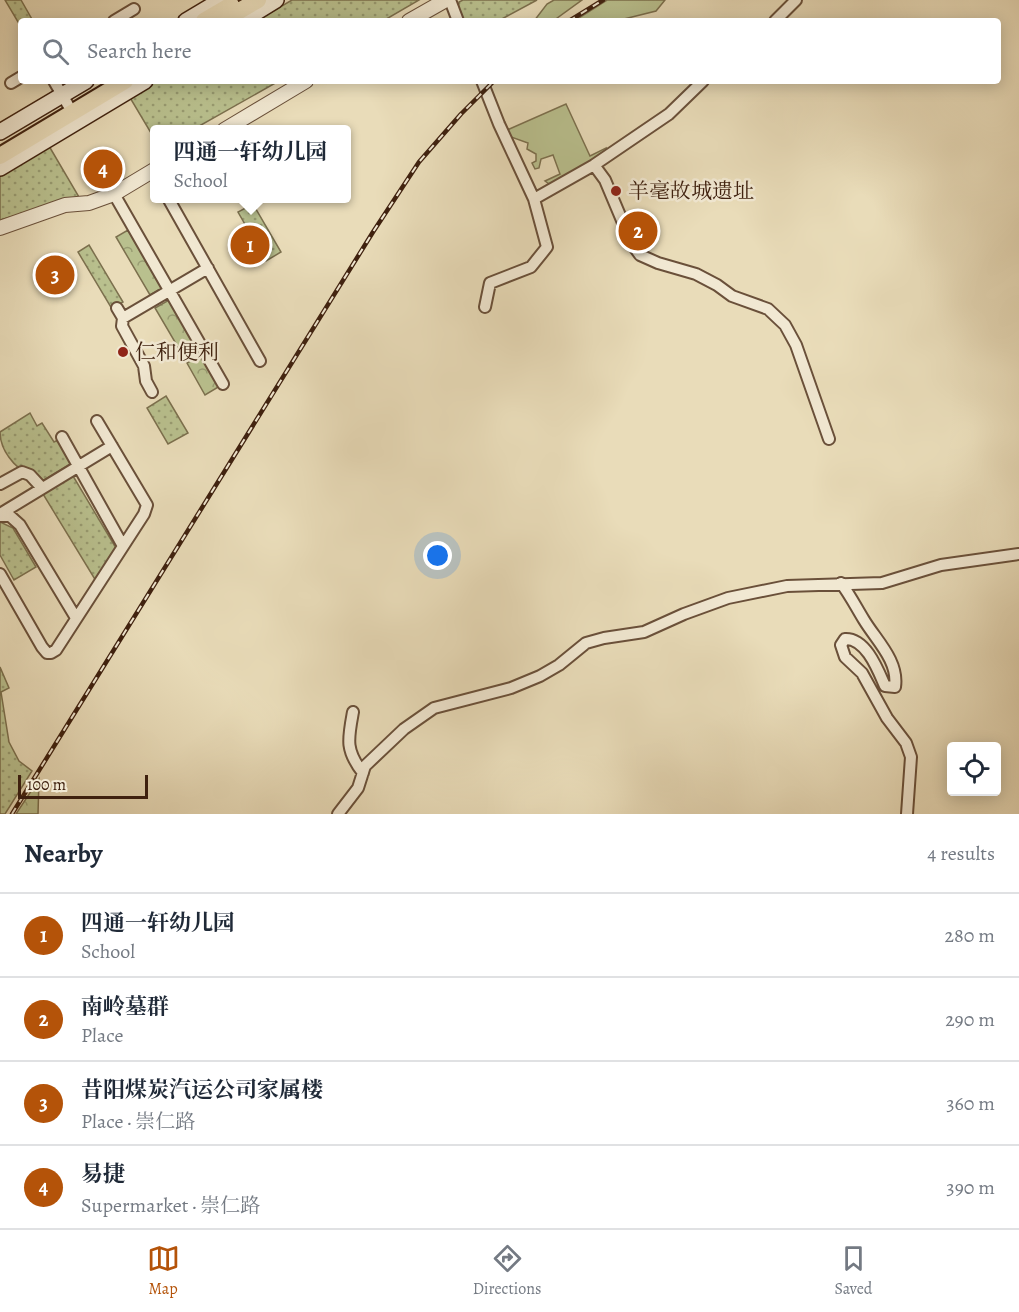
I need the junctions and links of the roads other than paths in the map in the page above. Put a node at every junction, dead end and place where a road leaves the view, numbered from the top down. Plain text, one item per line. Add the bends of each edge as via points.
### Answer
1 (221, 0) edge
2 (240, 0) edge
3 (258, 0) edge
4 (276, 0) edge
5 (448, 0) edge
6 (796, 0) edge
7 (134, 9) dead end
8 (209, 14) edge
9 (119, 18) edge
10 (247, 18) edge
11 (415, 18) edge
12 (457, 18) edge
13 (779, 18) edge
14 (18, 78) edge
15 (10, 83) dead end
16 (56, 84) edge
17 (84, 84) edge
18 (100, 84) edge
19 (119, 84) edge
20 (140, 84) edge
21 (301, 84) edge
22 (483, 84) edge
23 (700, 84) edge
24 (65, 100) junction
25 (231, 125) edge
26 (0, 132) edge
27 (0, 144) edge
28 (0, 156) edge
29 (594, 165) junction
30 (0, 168) edge
31 (150, 172) edge
32 (114, 194) junction
33 (534, 199) junction
34 (171, 203) edge
35 (0, 228) edge
36 (207, 268) junction
37 (170, 290) junction
38 (485, 307) dead end
39 (260, 361) dead end
40 (223, 384) dead end
41 (152, 392) dead end
42 (97, 421) dead end
43 (62, 437) dead end
44 (829, 439) dead end
45 (112, 446) junction
46 (79, 466) junction
47 (0, 484) edge
48 (42, 488) junction
49 (0, 515) edge
50 (123, 546) junction
51 (1019, 554) edge
52 (0, 574) edge
53 (842, 583) junction
54 (76, 618) junction
55 (353, 712) dead end
56 (363, 773) junction
57 (338, 814) edge
58 (907, 814) edge

1 - 8 main road
2 - 8 main road
3 - 8 main road
4 - 10 main road
5 - 11 street
5 - 12 street
6 - 13 street
7 - 9 street
14 - 15 street
16 - 24 street
17 - 24 main road
18 - 24 main road
19 - 28 main road
20 - 30 main road
21 - 25 street
22 - 33 street
23 - 29 street via 669,114
24 - 26 main road
24 - 27 main road
29 - 33 street
29 - 44 street via 640,255 696,274 732,296 768,309 785,325 796,345
31 - 32 street
32 - 35 street via 65,205
32 - 37 street
33 - 38 street via 547,247 531,267 490,283
34 - 36 street
36 - 37 street
36 - 39 street
37 - 40 street
37 - 41 street via 120,313 122,326 144,366
42 - 45 street
43 - 46 street
45 - 46 street
45 - 50 street via 147,505
46 - 48 street
46 - 50 street
47 - 48 street via 22,472
48 - 49 street
49 - 54 street via 10,516 20,525
50 - 54 street
51 - 53 street via 941,565 882,582
52 - 54 street via 47,653 56,650
53 - 56 street via 787,586 728,598 644,632 586,643 540,676 511,688 434,708 404,729 365,766
53 - 58 street via 892,664 895,687 885,686 876,665 852,639 845,639 841,645 845,657 862,673 906,743 911,757
55 - 56 street via 349,742 352,758
56 - 57 street via 358,788

